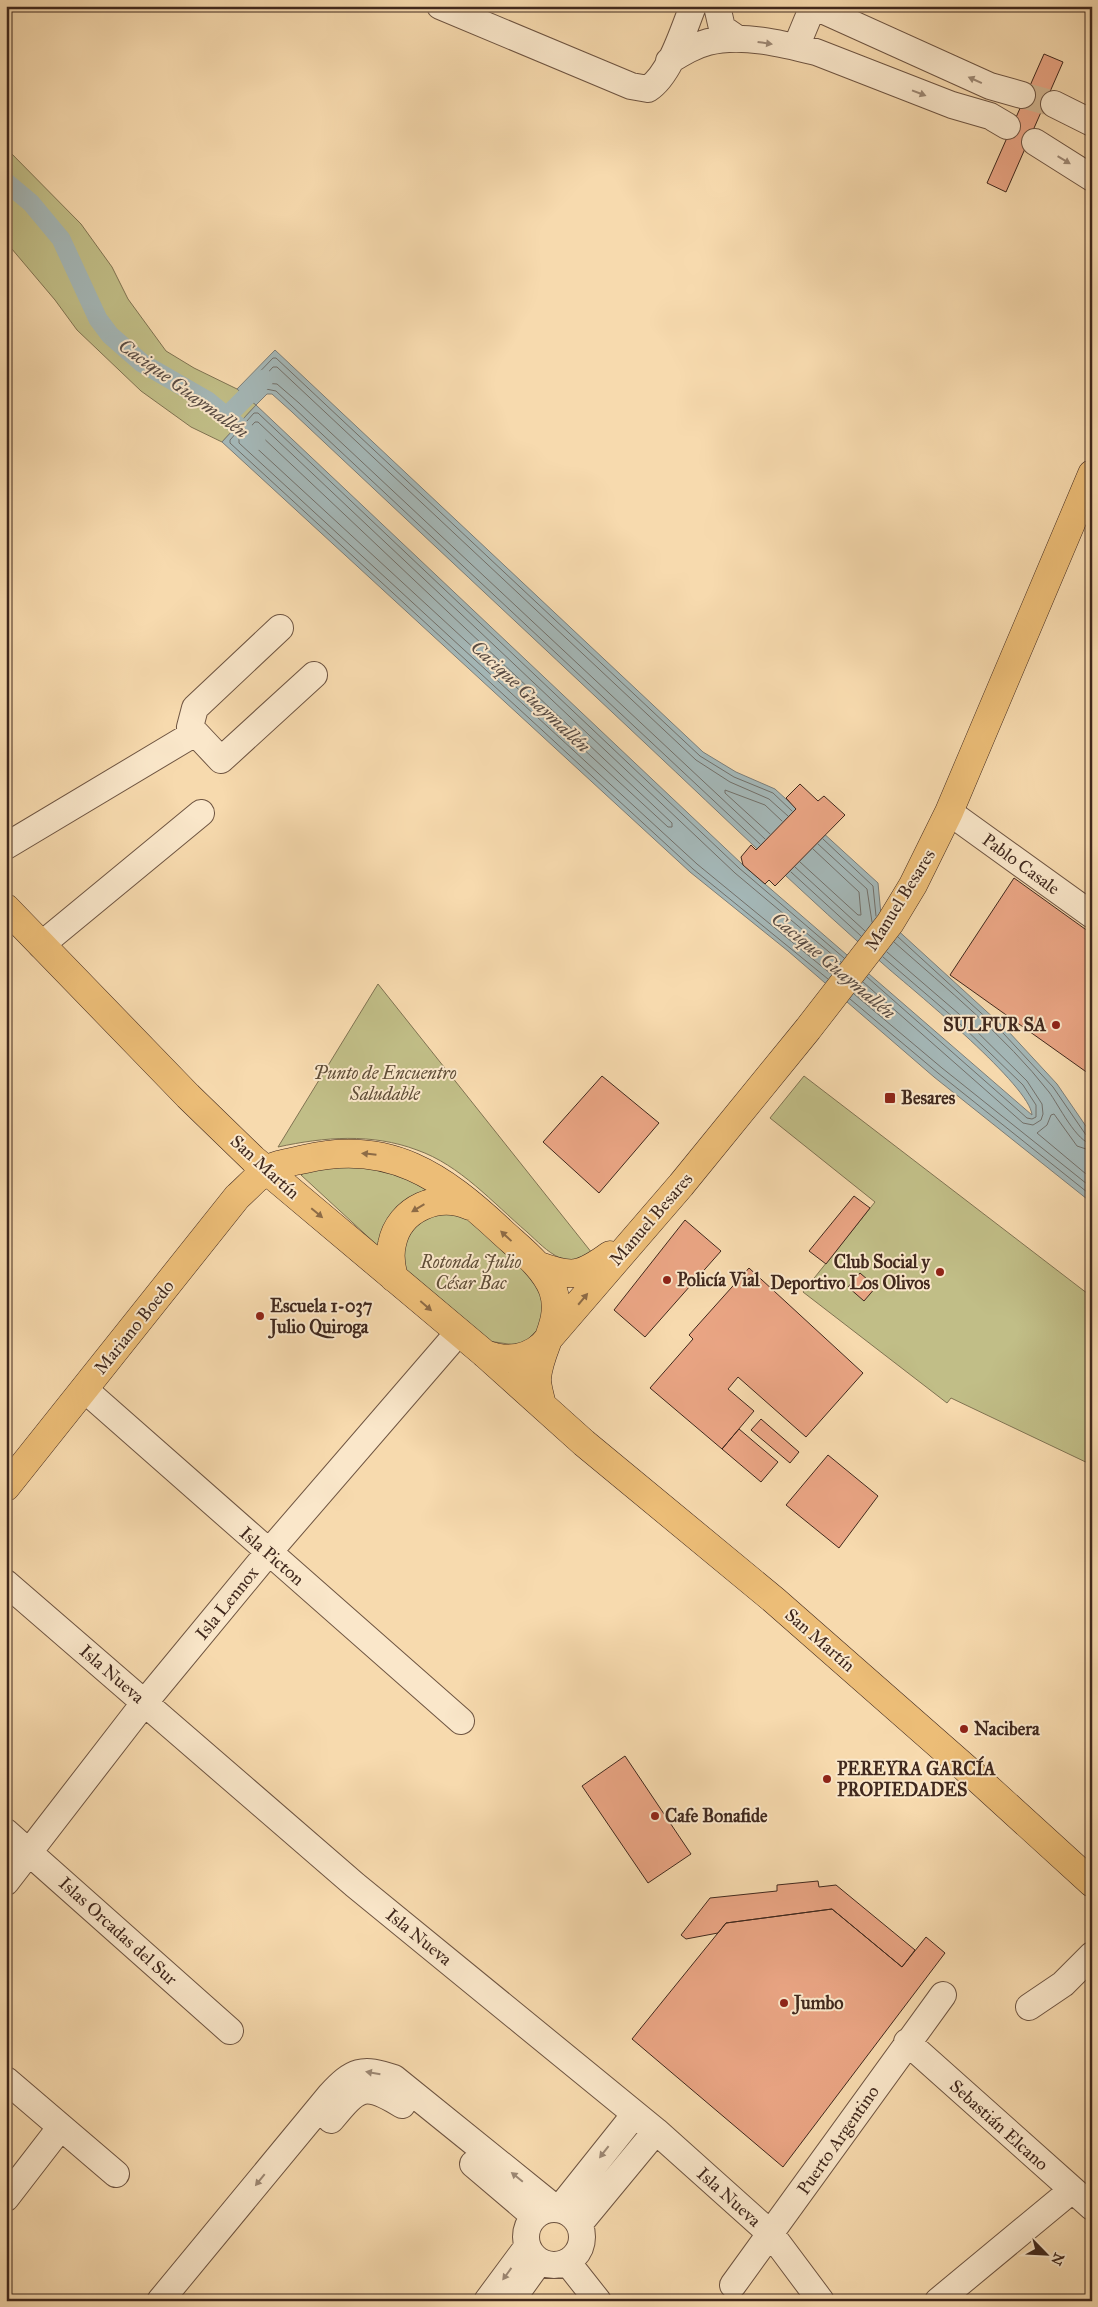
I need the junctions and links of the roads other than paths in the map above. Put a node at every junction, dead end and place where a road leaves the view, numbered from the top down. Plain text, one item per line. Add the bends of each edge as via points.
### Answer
1 (440, 6) edge
2 (694, 6) edge
3 (717, 6) edge
4 (813, 6) edge
5 (738, 39) junction
6 (796, 47) junction
7 (669, 61) junction
8 (1022, 95) tunnel mouth
9 (1054, 104) tunnel mouth
10 (1092, 123) edge
11 (1007, 126) dead end
12 (1035, 142) dead end
13 (1092, 178) edge
14 (1092, 474) edge
15 (280, 628) dead end
16 (314, 675) dead end
17 (195, 733) junction
18 (950, 812) junction
19 (201, 813) dead end
20 (6, 846) edge
21 (6, 908) edge
22 (1092, 915) edge
23 (41, 945) junction
24 (266, 1170) junction
25 (480, 1212) junction
26 (634, 1238) junction
27 (537, 1265) junction
28 (394, 1278) junction
29 (458, 1333) junction
30 (551, 1335) junction
31 (485, 1354) junction
32 (84, 1389) junction
33 (542, 1405) junction
34 (10, 1476) edge
35 (268, 1553) junction
36 (6, 1584) edge
37 (145, 1702) junction
38 (461, 1721) dead end
39 (6, 1832) edge
40 (29, 1852) junction
41 (6, 1882) edge
42 (1092, 1883) edge
43 (1092, 1955) edge
44 (943, 1995) dead end
45 (1029, 2007) dead end
46 (230, 2031) dead end
47 (907, 2042) junction
48 (6, 2080) edge
49 (635, 2114) junction
50 (60, 2128) junction
51 (656, 2131) junction
52 (116, 2174) dead end
53 (1072, 2190) junction
54 (6, 2198) edge
55 (1092, 2207) edge
56 (557, 2214) junction
57 (771, 2234) junction
58 (545, 2259) junction
59 (733, 2285) dead end
60 (160, 2301) edge
61 (183, 2301) edge
62 (487, 2301) edge
63 (511, 2301) edge
64 (575, 2301) edge
65 (598, 2301) edge
66 (821, 2301) edge
67 (938, 2301) edge

1 - 7 street via 640,88 648,89 656,84
2 - 7 street
3 - 5 street via 722,28
4 - 6 street
8 -> 4 street via 990,86
5 -> 6 street
5 - 7 street via 710,41 689,48
6 -> 11 street via 990,116
9 - 10 street
12 -> 13 street
14 - 18 main road, Manuel Besares
15 - 17 street via 195,708 190,727
16 - 17 street via 222,760
17 - 20 street
18 - 22 street, Pablo Casale
18 - 26 main road, Manuel Besares via 890,923 681,1185
19 - 23 street
21 - 23 main road, San Martín
23 - 24 main road, San Martín via 188,1096
25 -> 24 main road via 428,1174 376,1154 350,1152 317,1156
24 -> 28 main road, San Martín
24 - 32 main road, Mariano Boedo via 237,1198
27 -> 25 main road
25 -> 28 main road via 458,1201 446,1200 434,1201 412,1212 396,1230 392,1242 390,1254
26 - 27 main road via 592,1268 578,1274 561,1274
30 -> 26 main road, Manuel Besares
27 - 30 main road via 554,1293 556,1312
28 -> 29 main road, San Martín
29 - 31 main road, San Martín
29 - 35 street, Isla Lennox
30 - 31 main road via 539,1348 520,1358 501,1359
30 - 33 main road via 538,1377
31 - 33 main road, San Martín
32 - 34 main road, Mariano Boedo
32 - 35 street, Isla Picton
33 - 42 main road, San Martín via 774,1600
35 - 37 street, Isla Lennox
35 - 38 street, Isla Picton
36 - 37 street, Isla Nueva
37 - 40 street, Isla Lennox
37 - 49 street, Isla Nueva via 355,1885
39 - 40 street, Islas Orcadas del Sur
40 - 41 street, Isla Lennox
40 - 46 street, Islas Orcadas del Sur
43 - 45 street via 1063,1984
44 - 47 street, Puerto Argentino
47 - 53 street, Sebastián Elcano
47 - 57 street, Puerto Argentino
48 - 50 street
49 - 51 street, Isla Nueva
49 -> 56 street
50 - 52 street
50 - 54 street
51 - 56 street
51 - 57 street, Isla Nueva
53 - 55 street, Sebastián Elcano
53 - 67 street
56 - 58 street via 526,2230
56 - 58 street via 583,2238 579,2252
56 -> 60 street via 394,2078 372,2071 359,2071 344,2079 330,2095
56 - 61 street via 413,2112 382,2092 368,2089 350,2097
57 - 59 street, Puerto Argentino
57 - 66 street, Isla Nueva
58 -> 62 street
58 - 63 street
58 - 64 street
58 - 65 street

